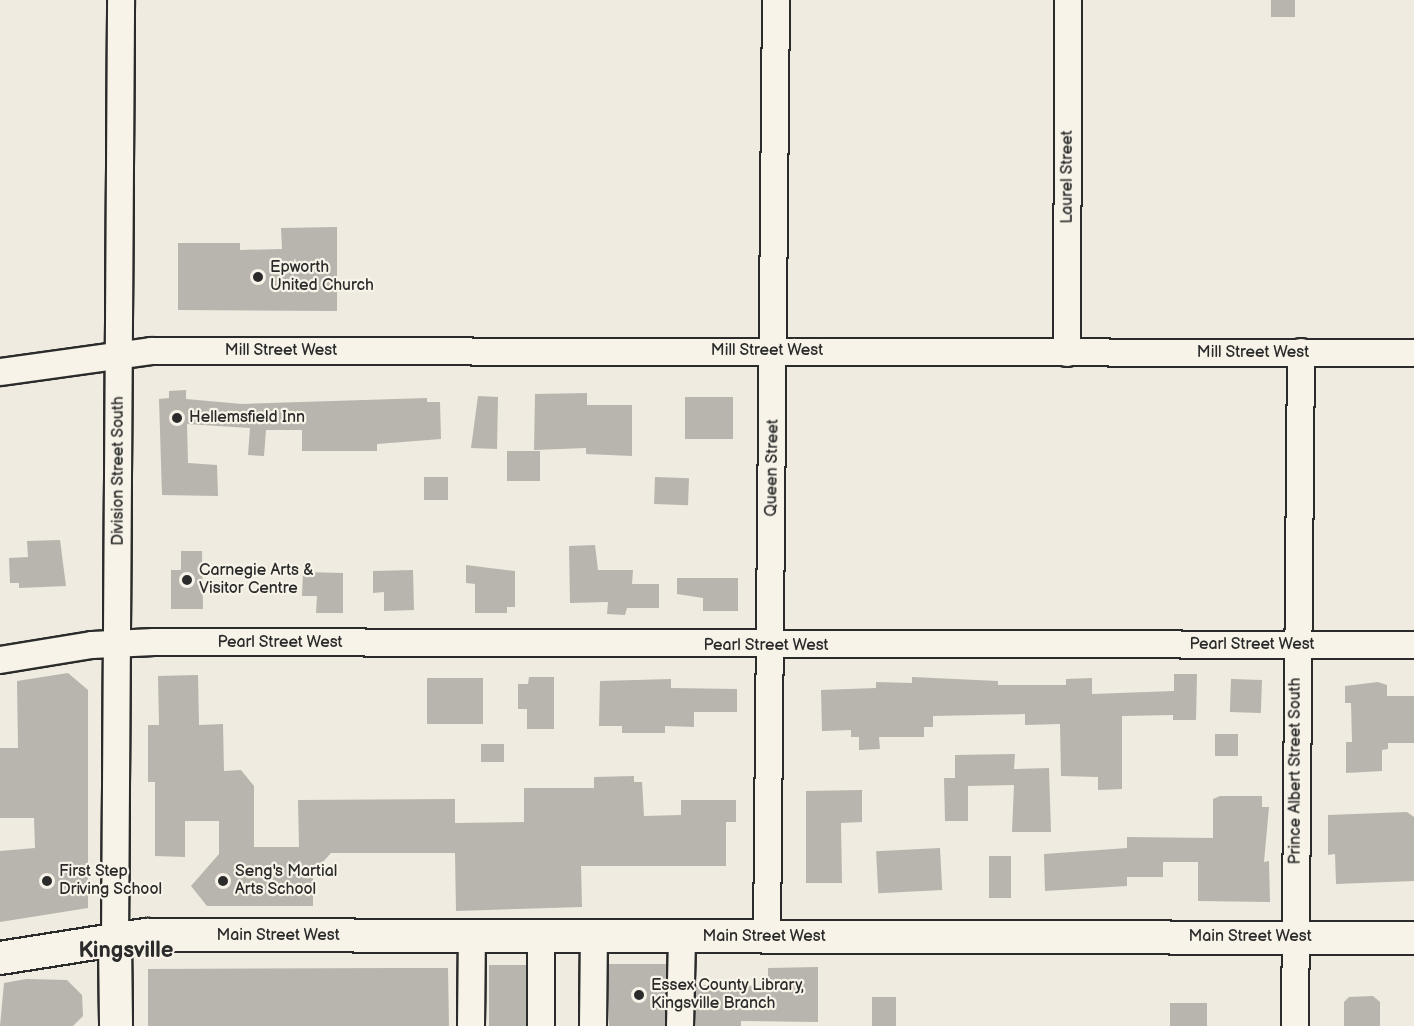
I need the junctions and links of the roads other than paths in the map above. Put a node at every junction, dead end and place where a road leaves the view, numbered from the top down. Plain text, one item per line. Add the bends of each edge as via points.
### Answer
1 (121, 0) edge
2 (776, 0) edge
3 (1068, 0) edge
4 (774, 351) junction
5 (1301, 352) junction
6 (1067, 353) junction
7 (1414, 353) edge
8 (119, 356) junction
9 (0, 372) edge
10 (118, 643) junction
11 (1414, 645) edge
12 (770, 646) junction
13 (1296, 646) junction
14 (0, 660) edge
15 (472, 936) junction
16 (541, 936) junction
17 (594, 936) junction
18 (682, 937) junction
19 (767, 937) junction
20 (1295, 937) junction
21 (1414, 938) edge
22 (114, 941) junction
23 (0, 957) edge
24 (116, 1026) edge
25 (471, 1026) edge
26 (541, 1026) edge
27 (593, 1026) edge
28 (680, 1026) edge
29 (1295, 1026) edge

1 - 8 street, Division Street South
2 - 4 street, Queen Street
3 - 6 street, Laurel Street
4 - 6 street, Mill Street West
4 - 8 street, Mill Street West via 151,351
4 - 12 street, Queen Street
5 - 6 street, Mill Street West
5 - 7 street, Mill Street West
5 - 13 street, Prince Albert Street South
8 - 9 street, Mill Street West
8 - 10 street, Division Street South
10 - 12 street, Pearl Street West
10 - 14 street, Pearl Street West
10 - 22 street, Division Street South
11 - 13 street, Pearl Street West
12 - 13 street, Pearl Street West
12 - 19 street, Queen Street
13 - 20 street, Prince Albert Street South
15 - 16 main road, Main Street West
15 - 22 main road, Main Street West via 146,936
15 - 25 street
16 - 17 main road, Main Street West
16 - 26 street
17 - 18 main road, Main Street West
17 - 27 street
18 - 19 main road, Main Street West
18 - 28 street
19 - 20 main road, Main Street West
20 - 21 main road, Main Street West
20 - 29 street, Prince Albert Street South
22 - 23 main road, Main Street West
22 - 24 main road

